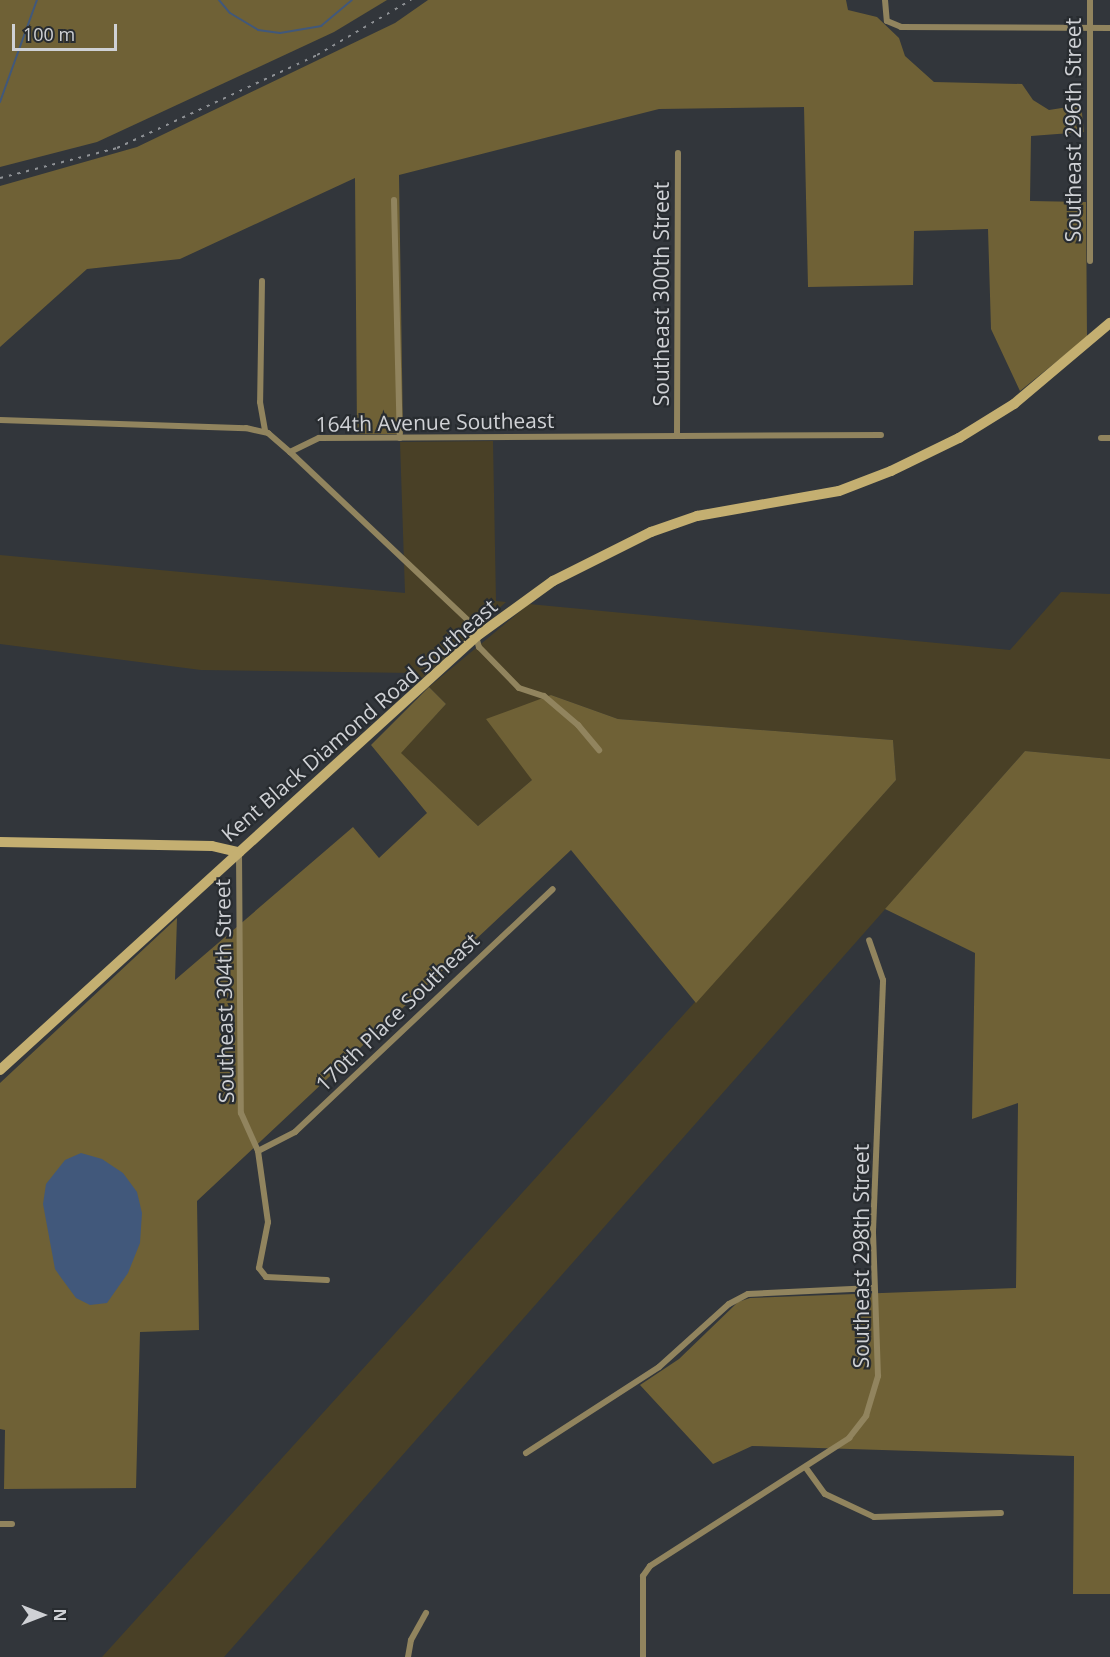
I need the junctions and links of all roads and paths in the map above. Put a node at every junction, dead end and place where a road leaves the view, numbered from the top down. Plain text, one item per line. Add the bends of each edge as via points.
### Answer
1 (885, 0) edge
2 (1090, 0) edge
3 (1090, 28) junction
4 (1110, 28) edge
5 (678, 153) dead end
6 (394, 200) dead end
7 (1090, 261) dead end
8 (262, 280) dead end
9 (1110, 323) edge
10 (0, 420) edge
11 (265, 431) junction
12 (881, 435) dead end
13 (677, 436) junction
14 (400, 438) junction
15 (1101, 438) dead end
16 (1110, 438) edge
17 (290, 452) junction
18 (477, 636) junction
19 (599, 750) dead end
20 (0, 842) edge
21 (239, 852) junction
22 (553, 888) dead end
23 (869, 940) dead end
24 (0, 1071) edge
25 (258, 1151) junction
26 (327, 1280) dead end
27 (873, 1288) junction
28 (526, 1453) dead end
29 (806, 1468) junction
30 (1001, 1513) dead end
31 (0, 1524) edge
32 (12, 1524) dead end
33 (426, 1613) dead end
34 (408, 1657) edge
35 (643, 1657) edge

1 - 3 street via 887,21 901,27
2 - 3 street, Southeast 296th Street
3 - 4 street
3 - 7 street, Southeast 296th Street
5 - 13 street, Southeast 300th Street
6 - 14 street
8 - 11 street via 260,402
9 - 18 street, Kent Black Diamond Road Southeast via 1014,404 959,438 839,491 697,516 651,532 553,581
10 - 11 street
11 - 17 street, 164th Avenue Southeast
12 - 13 street, 164th Avenue Southeast
13 - 14 street, 164th Avenue Southeast
14 - 17 street, 164th Avenue Southeast via 319,438
15 - 16 street
17 - 18 street via 473,625
18 - 19 street via 479,647 519,688 544,696 578,725
18 - 21 street, Kent Black Diamond Road Southeast
20 - 21 street via 212,846
21 - 24 street, Kent Black Diamond Road Southeast
21 - 25 street, Southeast 304th Street via 241,1113
22 - 25 street, 170th Place Southeast via 296,1132
23 - 27 street, Southeast 298th Street via 883,980
25 - 26 street, Southeast 304th Street via 268,1222 261,1274
27 - 28 street via 748,1294 729,1304 659,1367
27 - 29 street, Southeast 298th Street via 878,1376 866,1416 849,1438
29 - 30 street via 825,1494 874,1517
29 - 35 street, Southeast 298th Street via 747,1500 650,1566 643,1576
31 - 32 street
33 - 34 street via 411,1640

